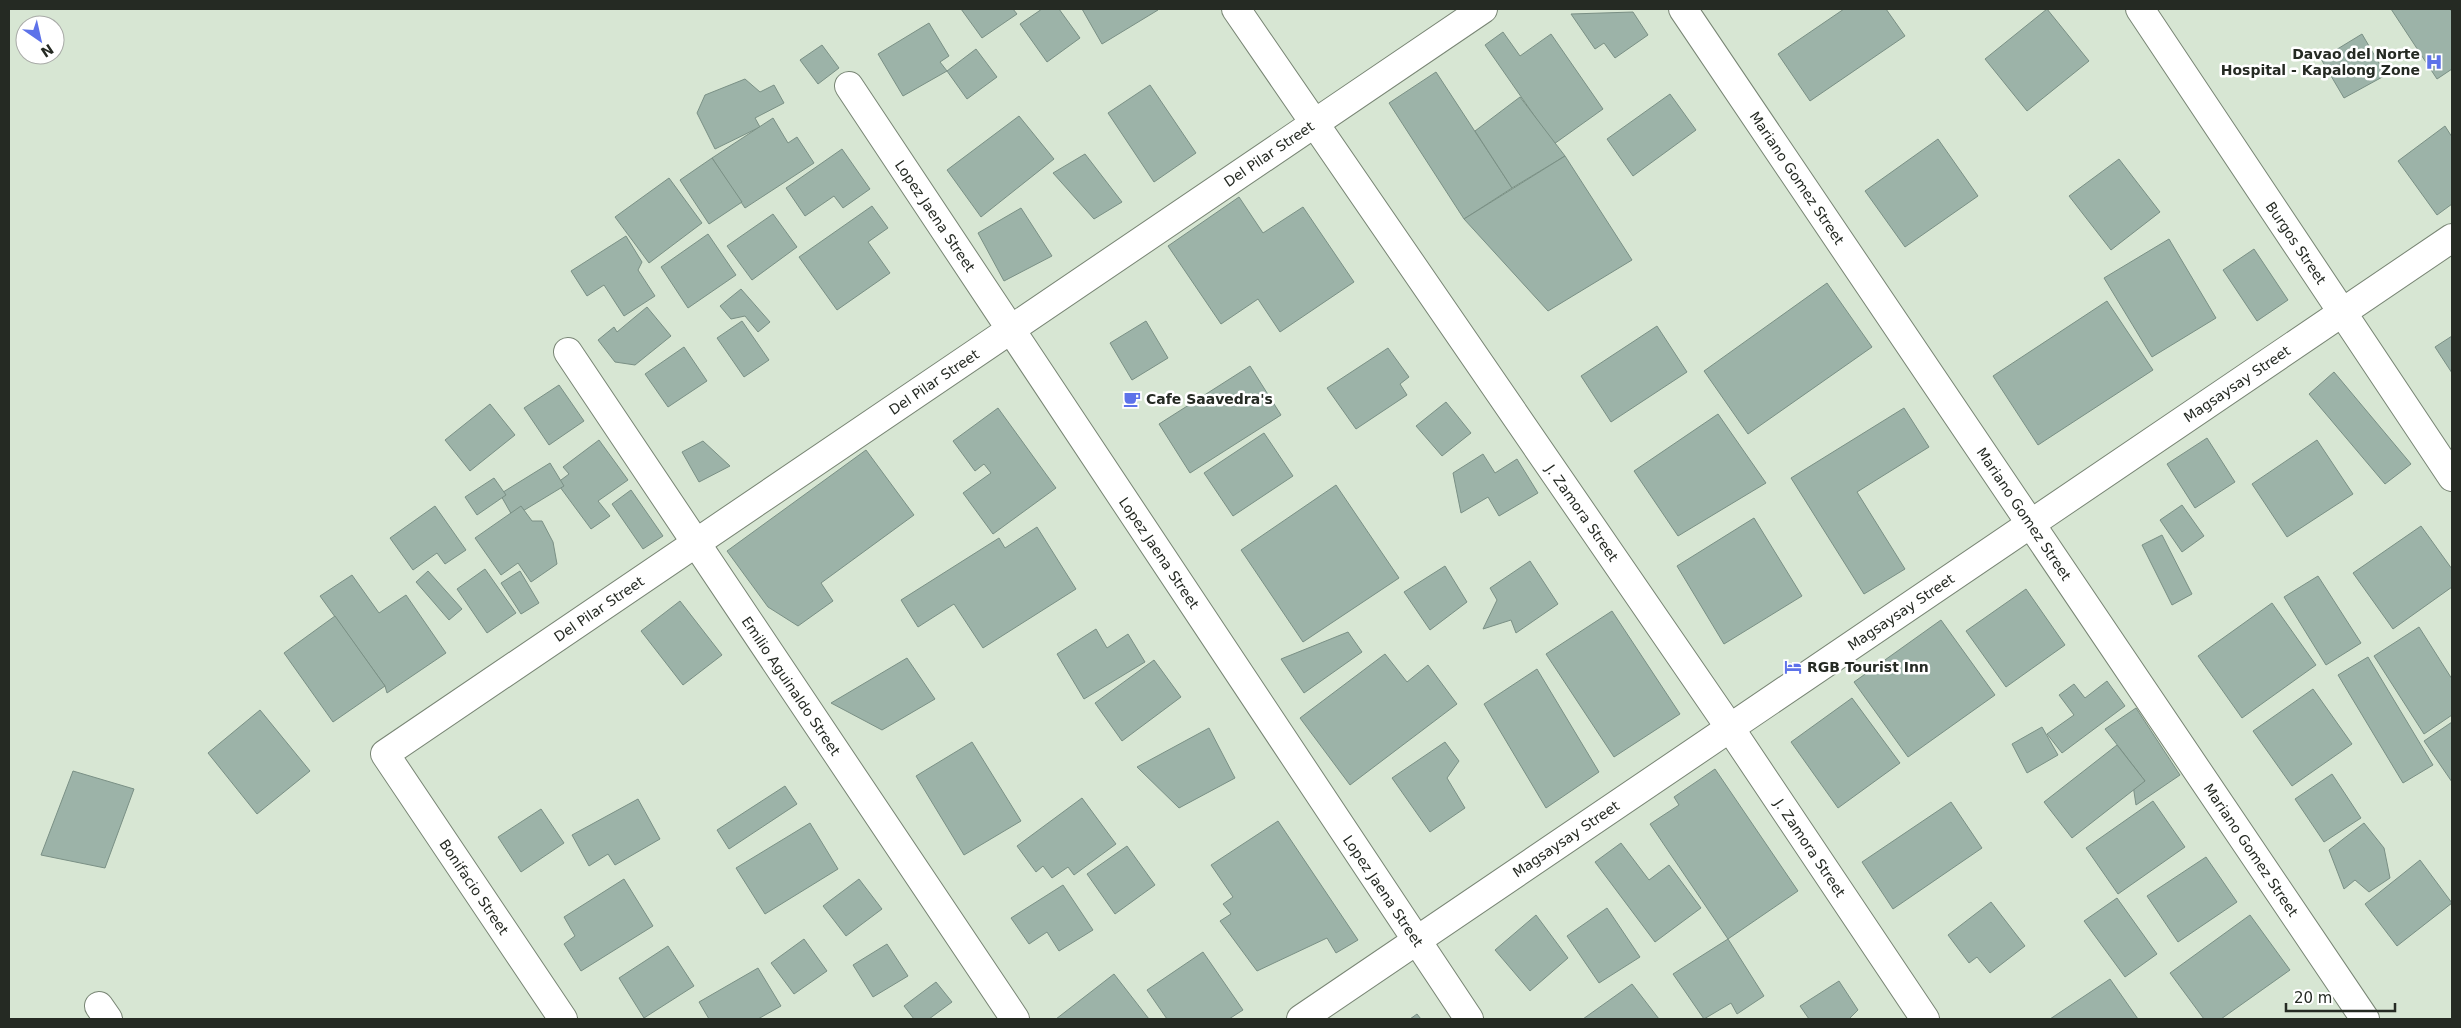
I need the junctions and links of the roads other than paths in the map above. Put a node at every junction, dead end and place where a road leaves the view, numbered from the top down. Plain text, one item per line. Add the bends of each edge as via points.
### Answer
1 (1236, 9) edge
2 (1483, 9) edge
3 (1683, 9) edge
4 (2140, 9) edge
5 (849, 86) dead end
6 (1314, 124) junction
7 (2452, 238) edge
8 (2343, 313) junction
9 (1010, 330) junction
10 (568, 352) dead end
11 (2452, 477) edge
12 (2031, 524) junction
13 (696, 544) junction
14 (1730, 728) junction
15 (385, 754) joint
16 (1416, 941) junction
17 (563, 1019) edge
18 (1014, 1019) edge
19 (1301, 1019) edge
20 (1469, 1019) edge
21 (1925, 1019) edge
22 (2365, 1019) edge

1 - 6 street, J. Zamora Street
2 - 6 street, Del Pilar Street
3 - 12 street, Mariano Gomez Street
4 - 8 street, Burgos Street
5 - 9 street, Lopez Jaena Street
6 - 9 street, Del Pilar Street
6 - 14 street, J. Zamora Street
7 - 8 street, Magsaysay Street
8 - 11 street, Burgos Street
8 - 12 street, Magsaysay Street
9 - 13 street, Del Pilar Street
9 - 16 street, Lopez Jaena Street
10 - 13 street, Emilio Aguinaldo Street
12 - 14 street, Magsaysay Street
12 - 22 street, Mariano Gomez Street
13 - 15 street, Del Pilar Street
13 - 18 street, Emilio Aguinaldo Street
14 - 16 street, Magsaysay Street
14 - 21 street, J. Zamora Street
15 - 17 street, Bonifacio Street
16 - 19 street, Magsaysay Street
16 - 20 street, Lopez Jaena Street

